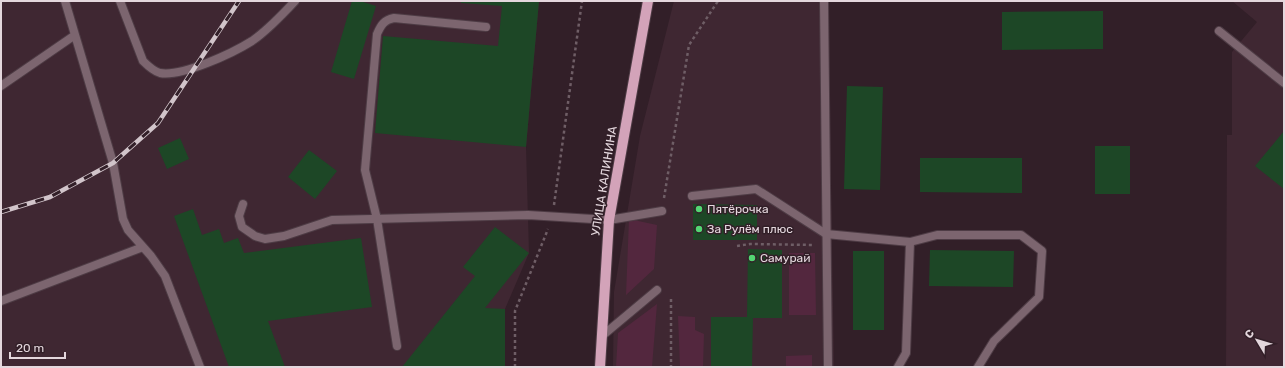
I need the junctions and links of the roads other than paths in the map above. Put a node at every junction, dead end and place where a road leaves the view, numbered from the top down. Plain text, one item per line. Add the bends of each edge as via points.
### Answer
1 (65, 1) edge
2 (120, 1) edge
3 (295, 1) edge
4 (648, 1) edge
5 (824, 1) edge
6 (486, 27) dead end
7 (1219, 31) dead end
8 (75, 34) junction
9 (1284, 83) edge
10 (1, 86) edge
11 (692, 196) dead end
12 (243, 204) dead end
13 (662, 211) road end
14 (377, 219) junction
15 (609, 220) junction
16 (826, 234) junction
17 (910, 242) junction
18 (143, 247) junction
19 (657, 290) dead end
20 (1, 301) edge
21 (602, 336) junction
22 (397, 346) dead end
23 (200, 367) edge
24 (600, 367) edge
25 (828, 367) edge
26 (898, 367) edge
27 (978, 367) edge

1 - 8 street
2 - 3 street via 143,61 158,73 167,74 181,72 220,57 252,41
4 - 15 main road, УЛИЦА КАЛИНИНА
5 - 16 street
6 - 14 street via 394,18 380,26 377,34 365,170
7 - 9 street
8 - 10 street
8 - 18 street via 113,163 123,219 128,230
11 - 16 street via 756,190
12 - 14 street via 239,216 242,227 265,239 284,236 332,220
13 - 15 street
14 - 15 street via 528,215
14 - 22 street
15 - 21 main road, УЛИЦА КАЛИНИНА
16 - 17 street
16 - 25 street
17 - 26 street via 906,353
17 - 27 street via 937,235 1021,236 1042,251 1039,297 994,341
18 - 20 street
18 - 23 street via 165,276
19 - 21 street
21 - 24 main road, УЛИЦА КАЛИНИНА

